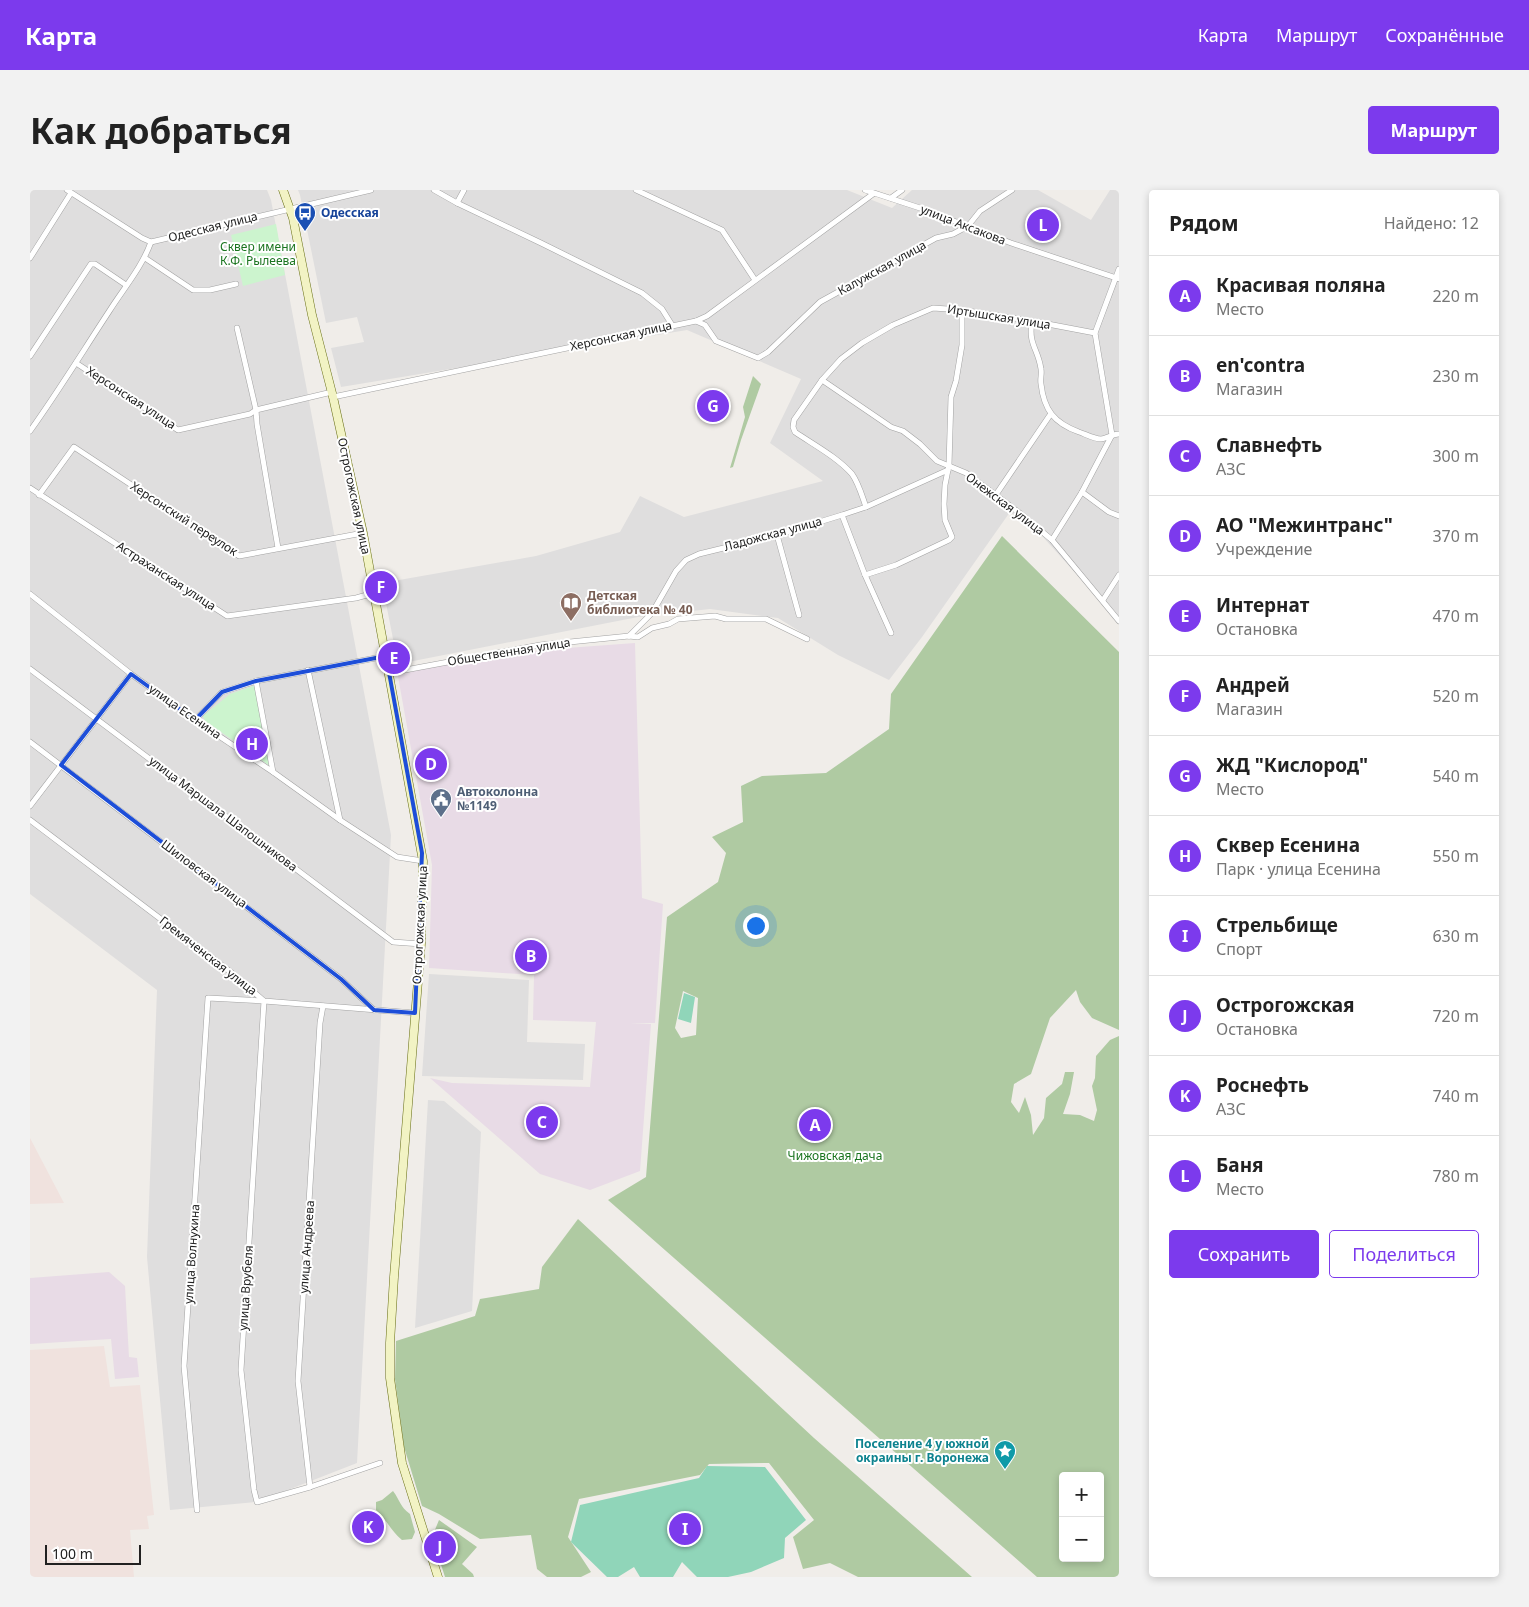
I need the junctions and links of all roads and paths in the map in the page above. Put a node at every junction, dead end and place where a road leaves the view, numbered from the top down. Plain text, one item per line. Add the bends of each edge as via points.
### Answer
1 (283, 190) edge
2 (371, 190) edge
3 (434, 190) edge
4 (464, 190) edge
5 (636, 190) edge
6 (865, 190) edge
7 (902, 190) edge
8 (1012, 190) edge
9 (69, 192) edge
10 (873, 194) junction
11 (891, 198) junction
12 (457, 203) junction
13 (291, 209) junction
14 (968, 226) junction
15 (151, 242) junction
16 (30, 258) edge
17 (145, 258) junction
18 (1119, 269) edge
19 (1117, 278) edge
20 (756, 280) junction
21 (236, 284) dead end
22 (126, 285) junction
23 (962, 310) junction
24 (696, 321) junction
25 (1032, 321) junction
26 (672, 325) junction
27 (237, 328) dead end
28 (1095, 333) junction
29 (30, 356) edge
30 (76, 363) junction
31 (822, 380) junction
32 (332, 394) junction
33 (256, 410) junction
34 (1050, 415) junction
35 (30, 431) edge
36 (1112, 434) junction
37 (1119, 434) edge
38 (949, 468) junction
39 (30, 488) edge
40 (1082, 492) junction
41 (39, 494) junction
42 (995, 496) junction
43 (866, 507) junction
44 (842, 515) junction
45 (1119, 516) edge
46 (362, 533) junction
47 (777, 535) junction
48 (1052, 540) junction
49 (278, 548) junction
50 (865, 575) junction
51 (1119, 575) edge
52 (374, 593) junction
53 (30, 594) edge
54 (1103, 600) junction
55 (798, 615) dead end
56 (1119, 621) edge
57 (891, 633) dead end
58 (629, 636) junction
59 (807, 639) dead end
60 (386, 656) junction
61 (30, 669) edge
62 (308, 670) junction
63 (389, 673) junction
64 (131, 674) junction
65 (256, 681) junction
66 (96, 720) junction
67 (195, 720) junction
68 (30, 742) edge
69 (61, 765) junction
70 (273, 772) junction
71 (30, 806) edge
72 (30, 820) edge
73 (340, 820) junction
74 (423, 860) junction
75 (421, 944) junction
76 (264, 1002) junction
77 (323, 1006) junction
78 (374, 1010) junction
79 (415, 1013) junction
80 (380, 1463) dead end
81 (310, 1487) junction
82 (197, 1510) dead end
83 (438, 1577) edge

1 - 13 street, Острогожская улица
2 - 13 street, Одесская улица
3 - 12 street
4 - 12 street
5 - 20 street via 722,230
6 - 10 street, улица Аксакова
7 - 11 street
8 - 14 street, Калужская улица via 980,211
9 - 15 street, Одесская улица
9 - 16 street
10 - 11 street, улица Аксакова
10 - 20 street, Херсонская улица
11 - 14 street, улица Аксакова
12 - 26 street via 642,293 662,309
13 - 15 street, Одесская улица
13 - 32 street, Острогожская улица
14 - 19 street, улица Аксакова
14 - 24 street, Калужская улица via 936,238 820,302 758,358 716,340 705,325
15 - 17 street
17 - 21 street via 193,290
17 - 22 street
18 - 19 street
19 - 28 street
20 - 24 street, Херсонская улица
22 - 29 street via 91,264
22 - 30 street
23 - 25 street, Иртышская улица
23 - 31 street, Иртышская улица via 933,308 893,326 862,343 841,359
23 - 38 street via 962,345 951,397
24 - 26 street, Херсонская улица
25 - 28 street, Иртышская улица
25 - 34 street via 1031,342 1038,355 1041,383
26 - 32 street, Херсонская улица
27 - 33 street
28 - 36 street
30 - 33 street, Херсонская улица via 178,430
30 - 35 street
31 - 38 street, Онежская улица via 903,431
31 - 43 street, Иртышская улица via 794,420 793,427 795,432 853,476
32 - 33 street, Херсонская улица
32 - 46 street, Острогожская улица
33 - 49 street
34 - 36 street via 1071,429 1096,438
34 - 42 street
36 - 37 street
36 - 40 street
38 - 42 street, Онежская улица via 966,473
38 - 43 street, Ладожская улица
38 - 50 street via 944,504 945,520 952,534 949,540 896,565
39 - 41 street, Астраханская улица
40 - 45 street
40 - 48 street
41 - 49 street, Херсонский переулок via 74,447 239,556
41 - 52 street, Астраханская улица via 227,616
42 - 48 street, Онежская улица
43 - 44 street, Ладожская улица
44 - 47 street, Ладожская улица
44 - 50 street
46 - 49 street, Херсонский переулок
46 - 52 street, Острогожская улица
47 - 55 street
47 - 58 street, Ладожская улица via 686,560 652,613
48 - 54 street, Онежская улица
50 - 57 street
51 - 54 street
52 - 60 street, Острогожская улица
53 - 64 street, улица Есенина
54 - 56 street, Онежская улица
58 - 59 street, Общественная улица via 638,637 678,619 715,616 766,619
58 - 63 street, Общественная улица via 523,648
60 - 62 street
60 - 63 street, Острогожская улица
61 - 66 street, улица Маршала Шапошникова
62 - 65 street
62 - 73 street
63 - 74 street, Острогожская улица
64 - 66 street
64 - 67 street, улица Есенина
65 - 67 street via 222,692
65 - 70 street
66 - 69 street
66 - 75 street, улица Маршала Шапошникова via 394,942
67 - 70 street, улица Есенина
68 - 69 street, Шиловская улица
69 - 71 street
69 - 78 street, Шиловская улица via 341,979
70 - 73 street, улица Есенина
72 - 76 street, Гремяченская улица via 232,973
73 - 74 street, улица Есенина via 396,857
74 - 75 street, Острогожская улица
75 - 79 street, Острогожская улица
76 - 77 street, Гремяченская улица
76 - 81 street, улица Врубеля via 241,1370 257,1502
76 - 82 street, улица Волнухина via 208,998 184,1366
77 - 78 street, Гремяченская улица
77 - 81 street, улица Андреева via 298,1382
78 - 79 street, Гремяченская улица
79 - 83 street, Острогожская улица via 394,1277 390,1378 402,1463
80 - 81 street, улица Врубеля

